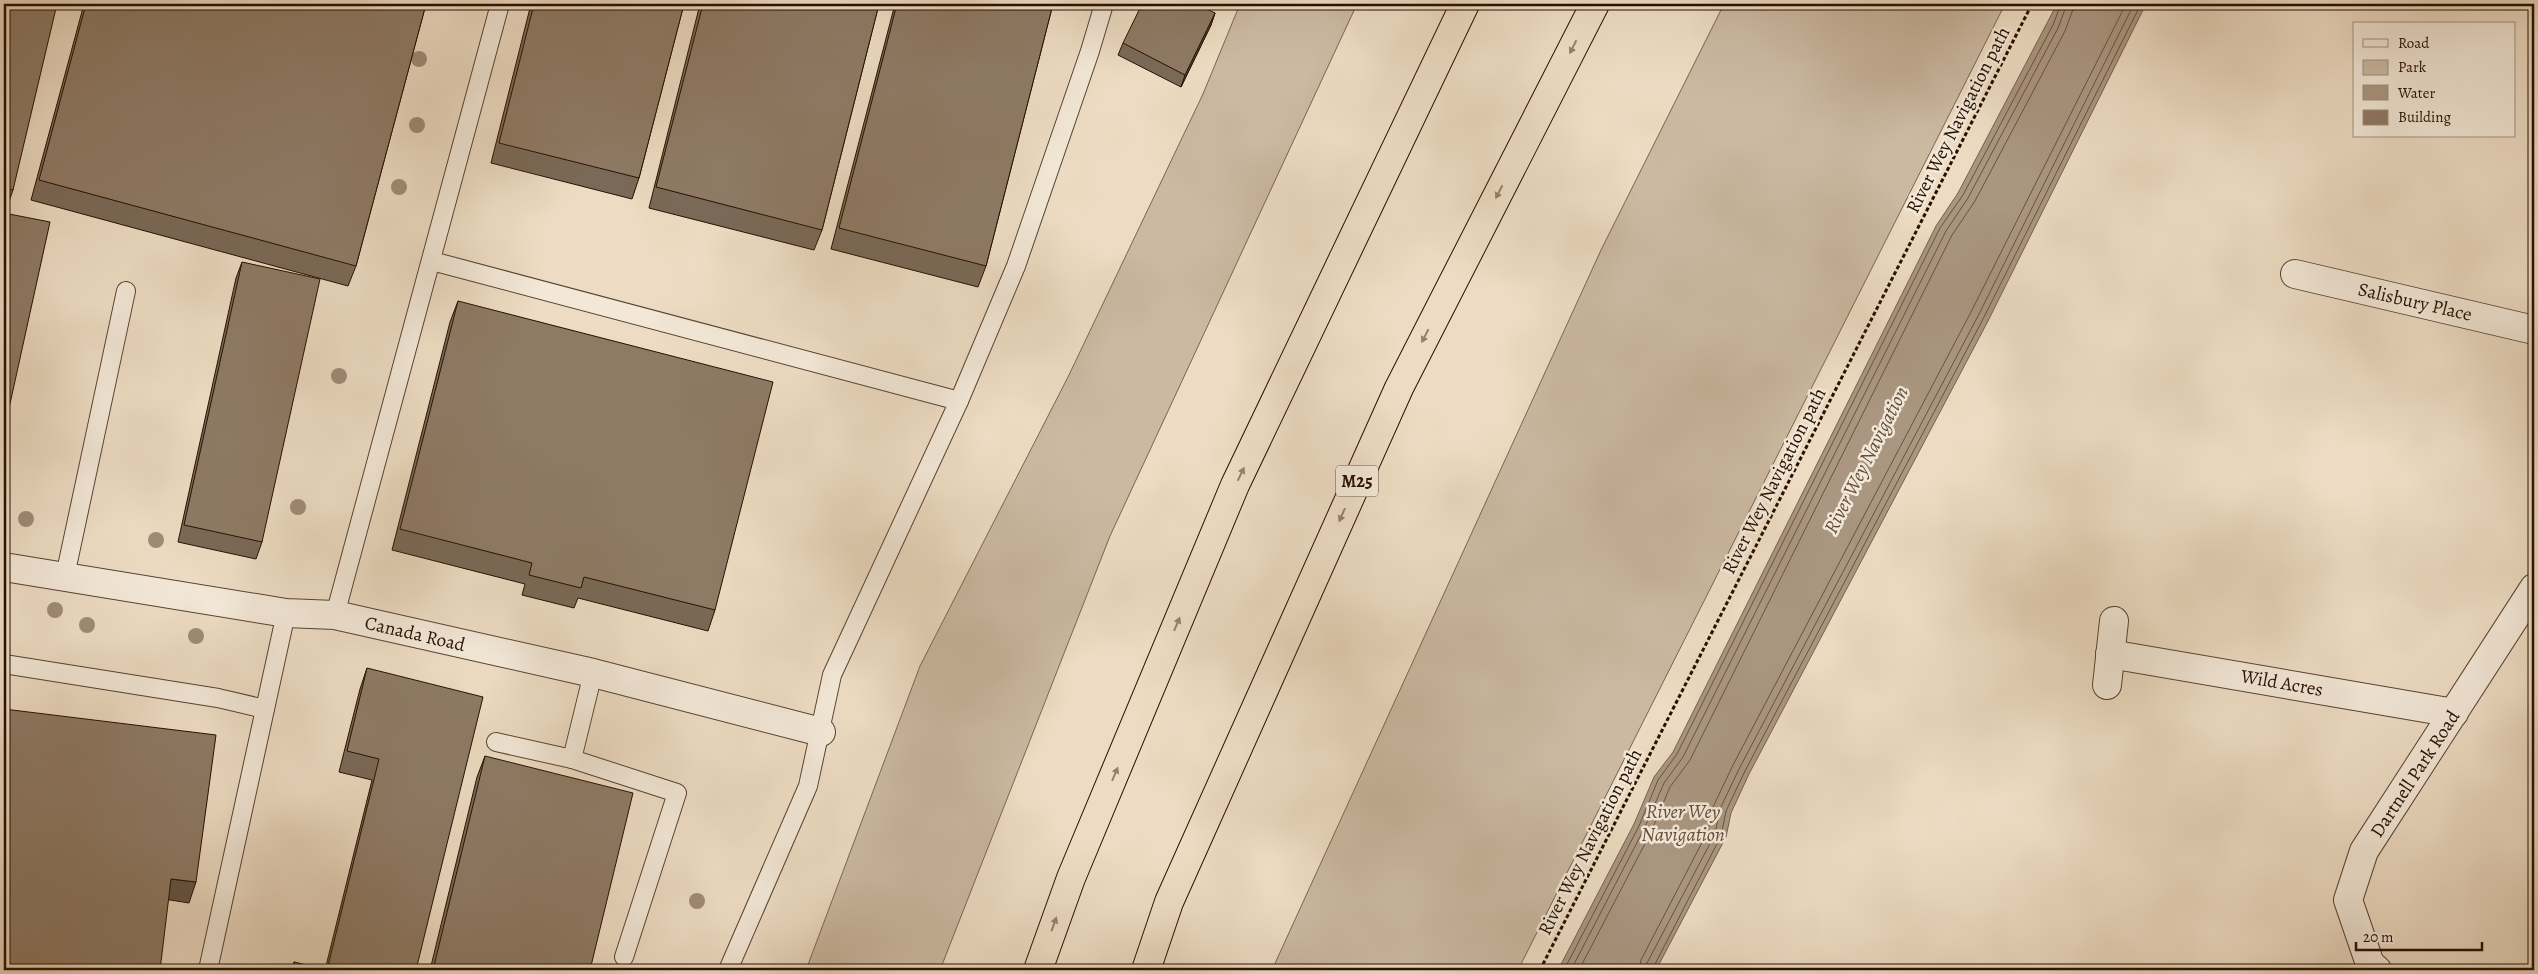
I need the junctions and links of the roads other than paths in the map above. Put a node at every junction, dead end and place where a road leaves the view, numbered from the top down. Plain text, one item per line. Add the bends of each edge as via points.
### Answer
1 (500, 4) edge
2 (1104, 4) edge
3 (1465, 4) edge
4 (1596, 4) edge
5 (432, 260) junction
6 (2295, 274) dead end
7 (126, 291) dead end
8 (2534, 330) edge
9 (959, 401) junction
10 (4, 567) edge
11 (65, 576) junction
12 (2534, 588) edge
13 (286, 613) junction
14 (335, 615) junction
15 (2114, 621) dead end
16 (2110, 654) junction
17 (4, 664) edge
18 (593, 673) junction
19 (2107, 685) dead end
20 (265, 709) junction
21 (2454, 713) junction
22 (821, 732) junction
23 (496, 742) dead end
24 (572, 759) junction
25 (624, 957) dead end
26 (208, 970) edge
27 (728, 970) edge
28 (1038, 970) edge
29 (1146, 970) edge
30 (2377, 970) edge

1 - 5 lane
2 - 9 lane via 1016,266
28 -> 3 highway via 1071,878 1235,485
4 -> 29 highway, M25 via 1399,388 1168,902
5 - 9 lane
5 - 14 lane
6 - 8 street, Salisbury Place
7 - 11 lane
9 - 22 lane via 832,675
10 - 11 street, Canada Road
11 - 13 street, Canada Road
12 - 21 street, Dartnell Park Road
13 - 14 street, Canada Road
13 - 20 lane
14 - 18 street, Canada Road
15 - 16 street
16 - 19 street
16 - 21 street, Wild Acres
17 - 20 lane via 218,698
18 - 22 street, Canada Road
18 - 24 lane
20 - 26 lane
21 - 30 street, Dartnell Park Road via 2364,851 2348,900 2370,964
22 - 27 lane via 808,786
23 - 24 lane
24 - 25 lane via 677,793

